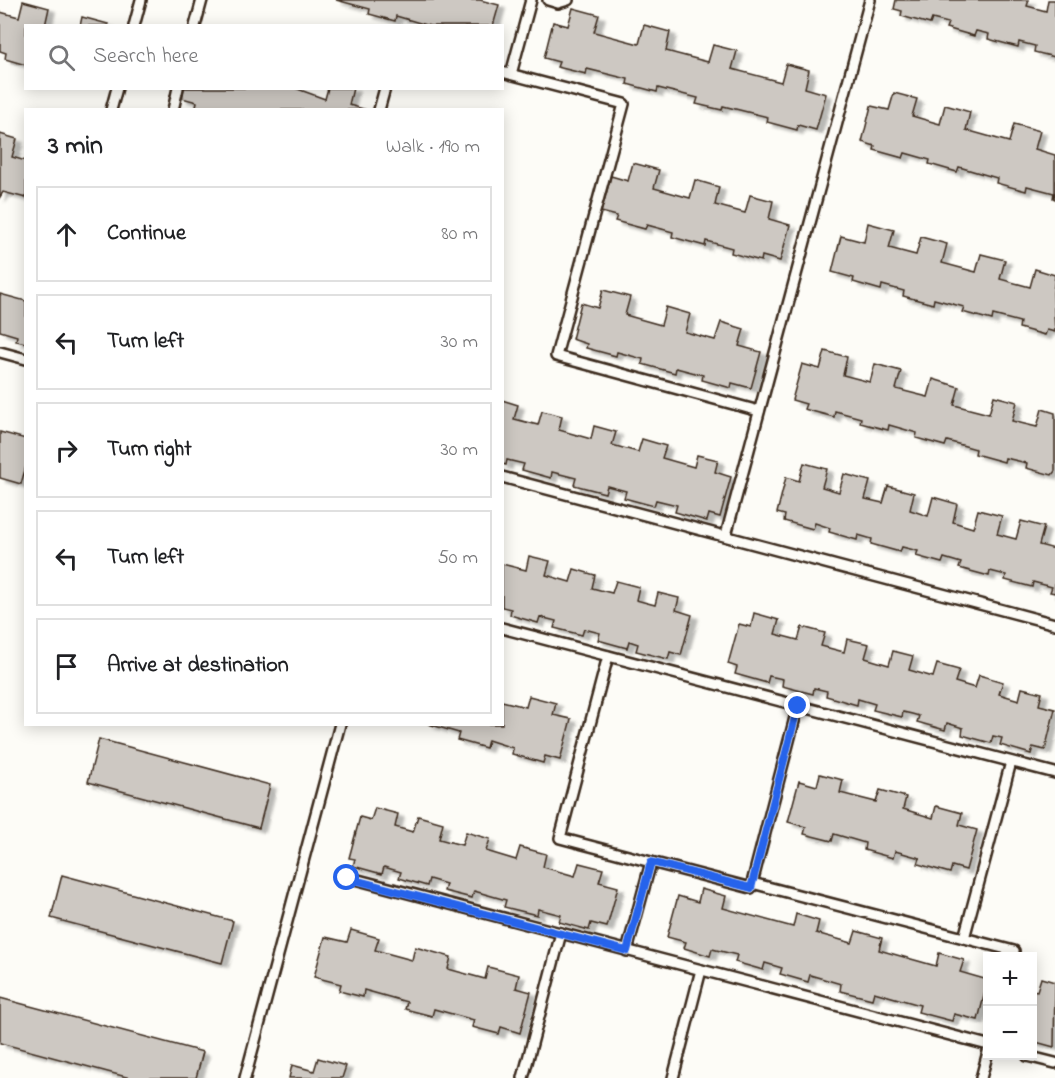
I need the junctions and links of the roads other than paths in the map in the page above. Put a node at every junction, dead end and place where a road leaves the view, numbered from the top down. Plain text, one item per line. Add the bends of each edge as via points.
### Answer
1 (141, 0) edge
2 (202, 0) edge
3 (531, 0) edge
4 (548, 0) edge
5 (568, 0) edge
6 (870, 0) edge
7 (135, 24) edge
8 (196, 24) edge
9 (507, 73) edge
10 (116, 90) edge
11 (177, 90) edge
12 (384, 90) edge
13 (112, 108) edge
14 (173, 108) edge
15 (380, 108) edge
16 (0, 352) edge
17 (24, 358) edge
18 (759, 411) junction
19 (504, 478) edge
20 (726, 535) junction
21 (1055, 624) edge
22 (504, 629) edge
23 (608, 656) junction
24 (798, 706) junction
25 (339, 726) edge
26 (1011, 762) junction
27 (1055, 773) edge
28 (651, 862) junction
29 (347, 878) dead end
30 (752, 883) junction
31 (561, 933) junction
32 (964, 938) junction
33 (627, 951) junction
34 (1014, 952) edge
35 (702, 970) junction
36 (983, 1044) edge
37 (1037, 1058) edge
38 (985, 1060) edge
39 (1055, 1063) edge
40 (245, 1078) edge
41 (523, 1078) edge
42 (673, 1078) edge
43 (981, 1078) edge

1 - 7 lane
2 - 8 lane
3 - 9 lane
4 - 5 lane
6 - 18 lane
9 - 18 lane via 624,104 556,356
10 - 13 lane
11 - 14 lane
12 - 15 lane
16 - 17 lane
18 - 20 lane
19 - 20 lane
20 - 21 lane
22 - 23 lane
23 - 24 lane
23 - 28 lane via 560,838
24 - 26 lane
24 - 30 lane
25 - 40 lane
26 - 27 lane
26 - 32 lane
28 - 30 lane via 751,888
28 - 33 lane
29 - 31 lane
30 - 32 lane
31 - 33 lane
31 - 41 lane
32 - 34 lane
33 - 35 lane
35 - 36 lane
35 - 42 lane
37 - 39 lane
38 - 43 lane

